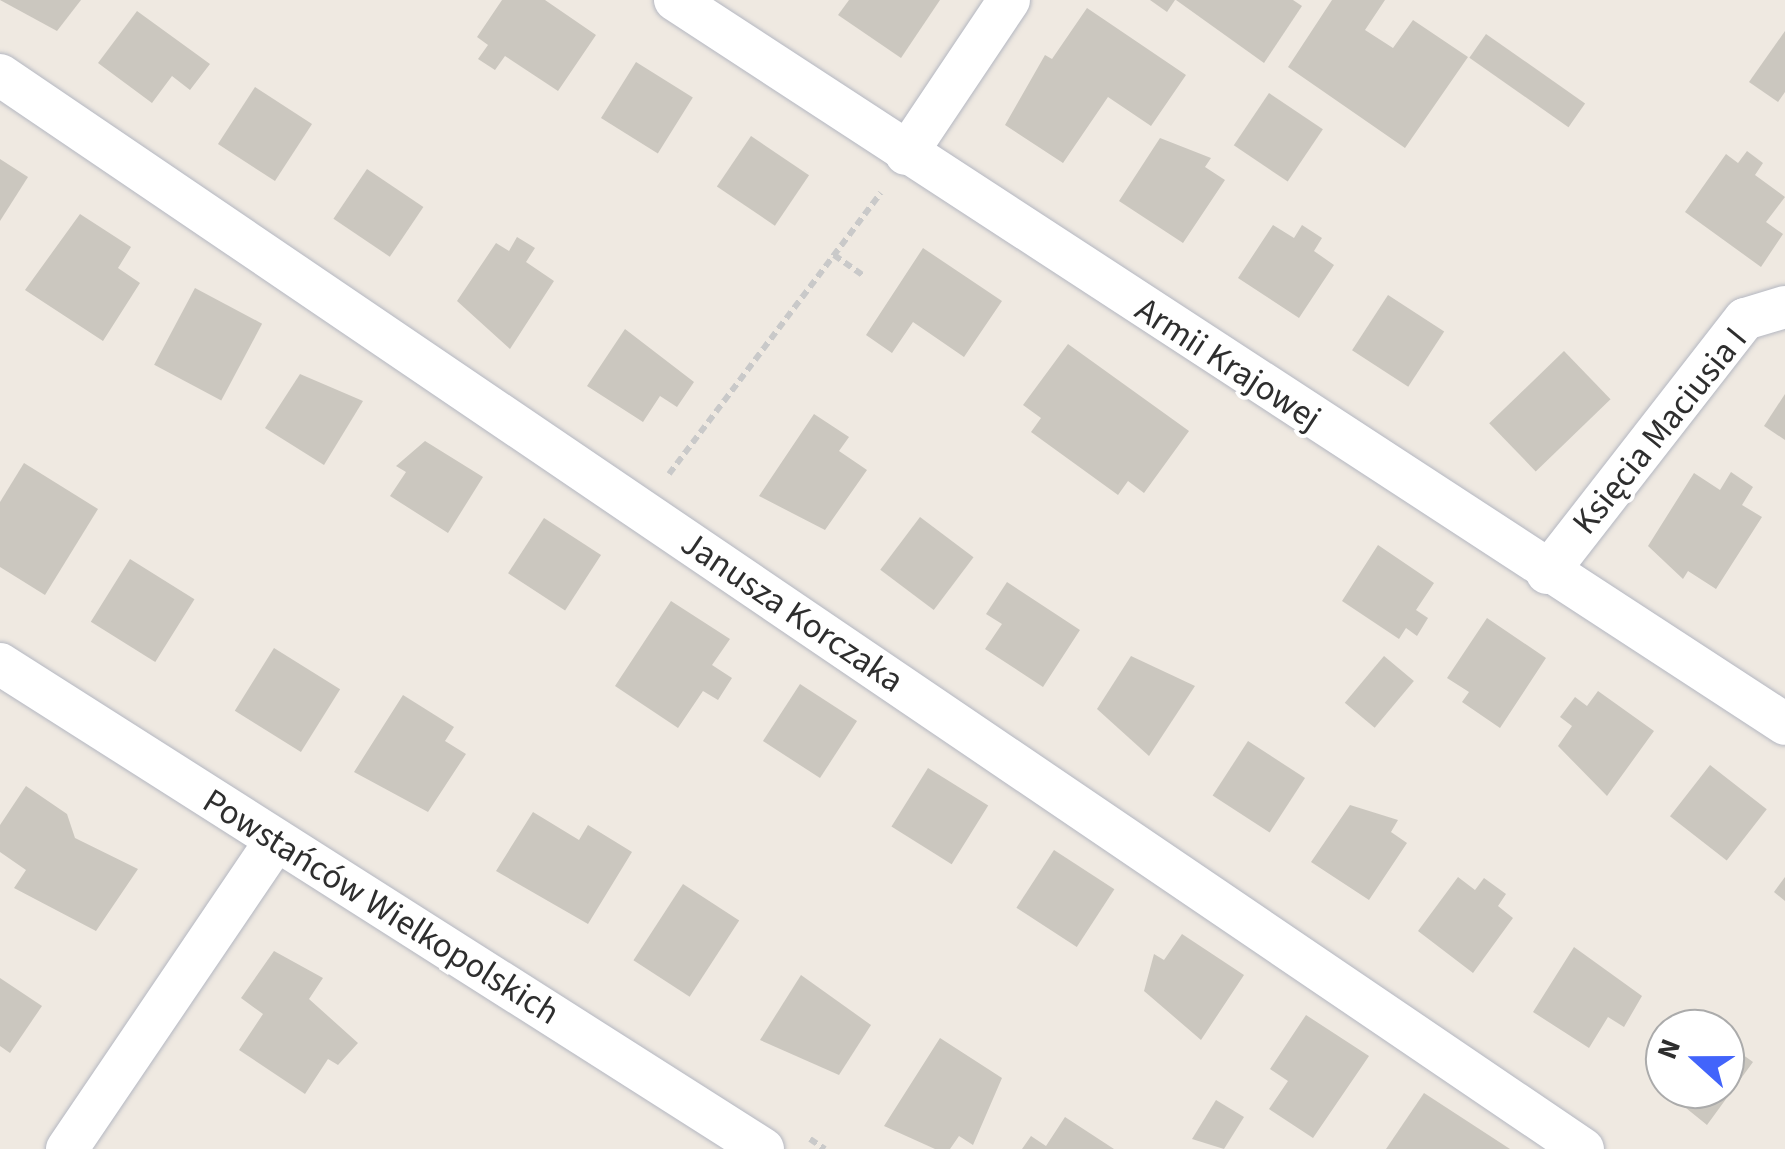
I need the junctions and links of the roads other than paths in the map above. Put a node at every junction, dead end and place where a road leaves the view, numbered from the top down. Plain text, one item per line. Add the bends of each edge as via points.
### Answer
1 (675, 0) edge
2 (1009, 0) edge
3 (0, 75) edge
4 (900, 165) junction
5 (1785, 307) edge
6 (1547, 573) junction
7 (0, 664) edge
8 (1785, 724) edge
9 (276, 840) junction
10 (67, 1149) edge
11 (763, 1149) edge
12 (1583, 1149) edge

1 - 4 street, Armii Krajowej
2 - 4 street
3 - 12 street, Janusza Korczaka
4 - 6 street, Armii Krajowej
5 - 6 street, Księcia Maciusia I via 1745,320
6 - 8 street, Armii Krajowej
7 - 9 street, Powstańców Wielkopolskich
9 - 10 street
9 - 11 street, Powstańców Wielkopolskich

